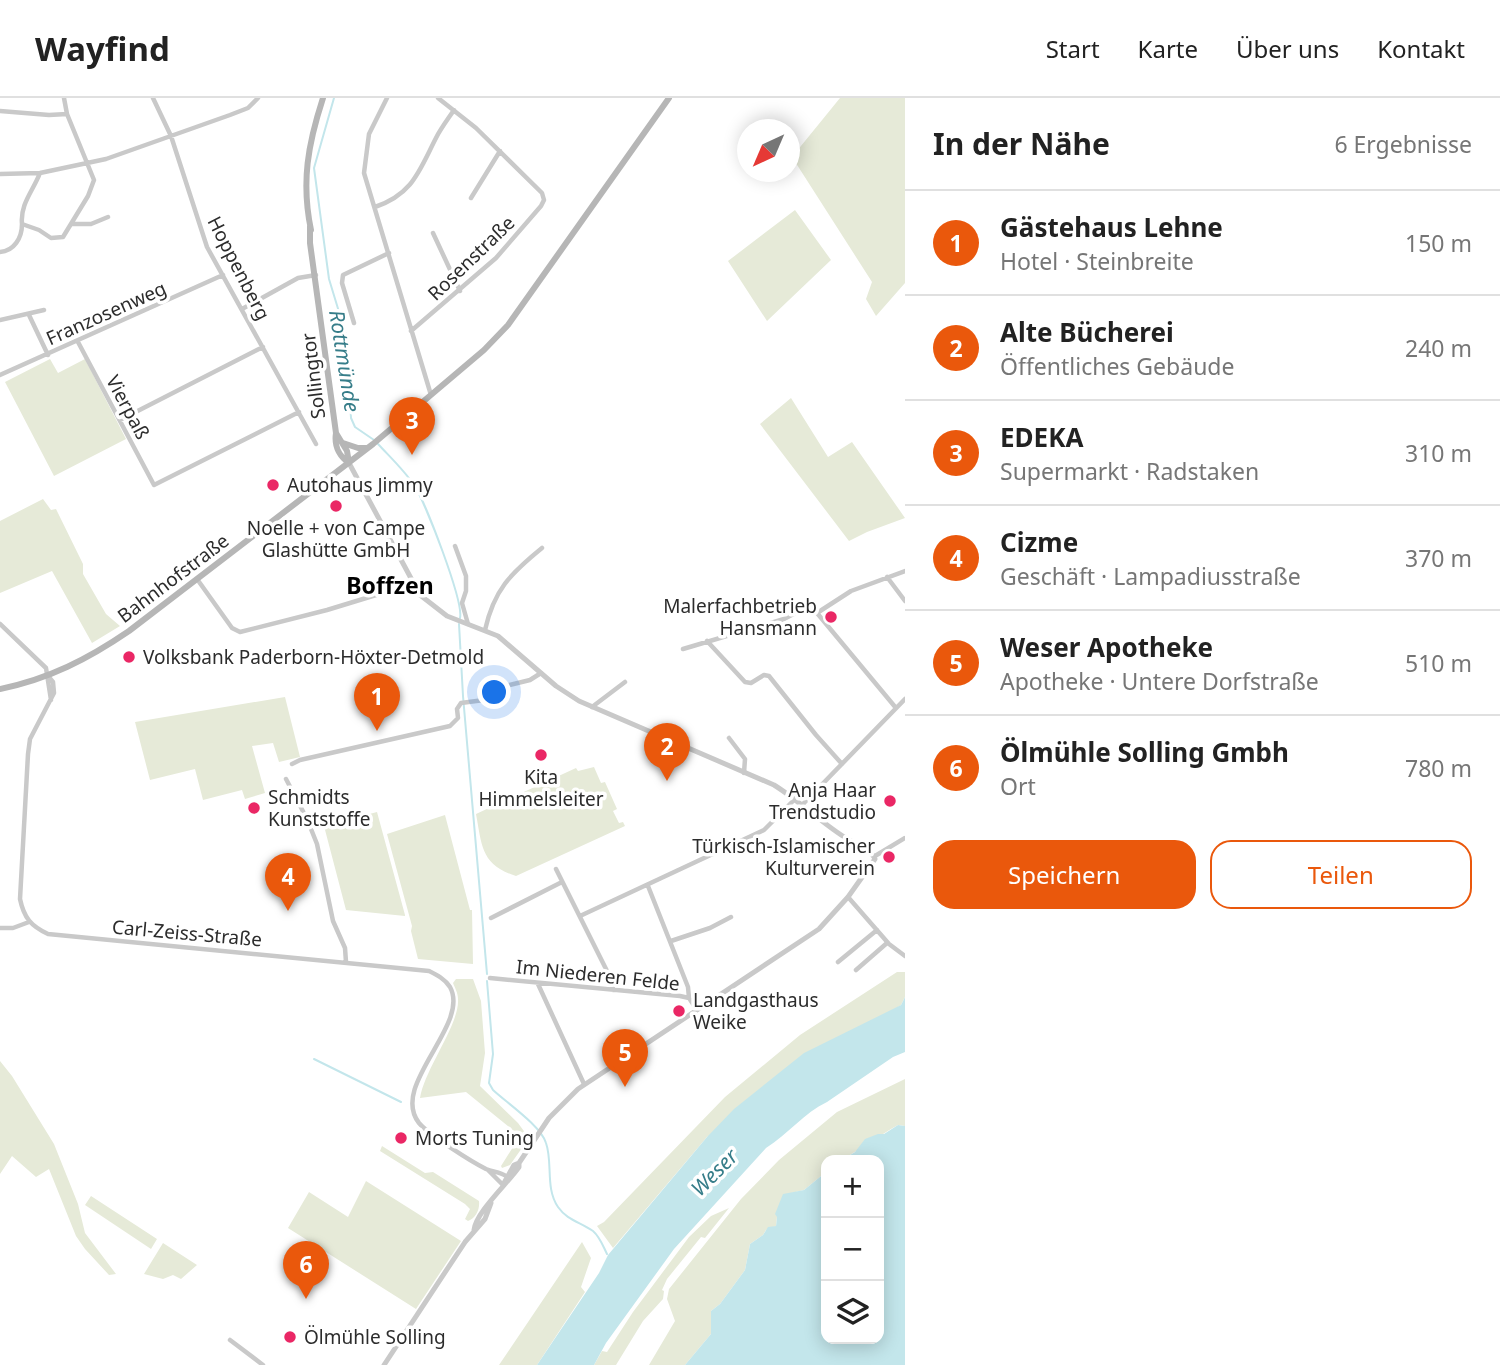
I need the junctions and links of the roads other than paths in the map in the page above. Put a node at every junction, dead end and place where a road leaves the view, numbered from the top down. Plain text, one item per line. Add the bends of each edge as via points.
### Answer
1 (64, 98) edge
2 (153, 98) edge
3 (258, 98) edge
4 (323, 98) edge
5 (387, 98) edge
6 (438, 98) edge
7 (669, 98) edge
8 (454, 110) junction
9 (0, 111) edge
10 (67, 114) junction
11 (171, 136) junction
12 (500, 151) junction
13 (87, 163) junction
14 (40, 173) junction
15 (0, 174) edge
16 (471, 198) dead end
17 (375, 207) junction
18 (108, 218) dead end
19 (22, 224) junction
20 (71, 224) junction
21 (433, 233) dead end
22 (0, 252) edge
23 (389, 253) junction
24 (316, 274) junction
25 (223, 275) junction
26 (460, 291) junction
27 (242, 309) junction
28 (44, 310) dead end
29 (29, 315) junction
30 (0, 320) edge
31 (354, 324) dead end
32 (411, 331) junction
33 (78, 342) junction
34 (263, 347) junction
35 (48, 355) junction
36 (0, 375) edge
37 (431, 394) junction
38 (299, 412) junction
39 (120, 420) junction
40 (336, 433) junction
41 (342, 442) junction
42 (316, 444) dead end
43 (373, 444) junction
44 (349, 463) junction
45 (455, 546) dead end
46 (542, 548) dead end
47 (905, 571) edge
48 (887, 577) junction
49 (197, 579) junction
50 (412, 584) junction
51 (905, 601) edge
52 (817, 613) junction
53 (465, 623) junction
54 (0, 624) edge
55 (485, 630) junction
56 (707, 641) junction
57 (682, 649) dead end
58 (541, 673) junction
59 (48, 676) junction
60 (625, 682) dead end
61 (0, 689) edge
62 (905, 699) edge
63 (592, 708) junction
64 (896, 708) junction
65 (729, 738) dead end
66 (292, 764) dead end
67 (842, 764) junction
68 (744, 773) junction
69 (286, 779) dead end
70 (795, 798) junction
71 (803, 804) junction
72 (905, 838) edge
73 (875, 859) junction
74 (556, 869) dead end
75 (562, 882) junction
76 (648, 886) junction
77 (848, 897) junction
78 (580, 916) junction
79 (731, 917) dead end
80 (491, 918) dead end
81 (29, 922) junction
82 (0, 928) edge
83 (877, 930) junction
84 (671, 941) junction
85 (887, 943) junction
86 (905, 956) edge
87 (346, 962) junction
88 (838, 962) dead end
89 (856, 970) dead end
90 (490, 978) dead end
91 (537, 983) junction
92 (613, 989) junction
93 (688, 998) junction
94 (696, 1010) junction
95 (584, 1084) junction
96 (519, 1163) junction
97 (488, 1170) junction
98 (506, 1176) junction
99 (504, 1184) junction
100 (230, 1340) dead end
101 (263, 1365) edge
102 (383, 1365) edge

1 - 10 street
2 - 11 street, Hoppenberg
3 - 11 street via 230,116
4 - 24 main road, Sollingtor via 305,178
5 - 17 street via 369,134 365,161
6 - 8 street
7 - 37 main road, Bahnhofstraße via 494,342
8 - 12 street
8 - 17 street via 405,192
9 - 10 street
10 - 13 street
11 - 13 street
11 - 25 street, Hoppenberg via 208,247
12 - 16 street
12 - 26 street, Rosenstraße via 544,200 496,258
13 - 14 street
13 - 20 street via 93,186
14 - 15 street
14 - 19 street via 21,214
17 - 23 street
18 - 20 street
19 - 20 street via 55,239
19 - 22 street via 14,246
21 - 26 street
23 - 31 street via 343,275
23 - 32 street
24 - 27 street via 298,278
24 - 40 main road, Sollingtor
25 - 27 street, Hoppenberg
25 - 33 street, Franzosenweg
26 - 32 street, Rosenstraße
27 - 34 street, Hoppenberg
28 - 29 street
29 - 30 street
29 - 35 street
32 - 37 street
33 - 35 street, Franzosenweg
33 - 39 street, Vierpaß
34 - 38 street, Hoppenberg
34 - 39 street
35 - 36 street, Franzosenweg
37 - 43 main road, Bahnhofstraße
38 - 39 street, Vierpaß via 154,485
38 - 42 street, Hoppenberg
40 - 41 main road, Sollingtor
40 - 44 main road, Sollingtor via 338,452
41 - 43 main road via 358,448
41 - 44 main road, Sollingtor
43 - 44 main road, Bahnhofstraße
44 - 49 main road, Bahnhofstraße
44 - 50 street
45 - 53 street via 466,576
46 - 55 street via 507,579
47 - 48 street
48 - 51 street
48 - 52 street via 851,591
49 - 50 street via 232,628 240,632
49 - 59 main road, Bahnhofstraße via 94,654
50 - 53 street via 429,604
52 - 56 street via 807,607 784,620
52 - 64 street
53 - 55 street
54 - 59 street via 46,668
55 - 58 street via 512,646
56 - 57 street
56 - 67 street via 745,682 769,676
58 - 63 street
58 - 66 street via 493,689 484,700 457,706 458,718 450,726
59 - 61 main road, Bahnhofstraße
59 - 81 street via 51,700 30,739 28,754 20,899
60 - 63 street
62 - 64 street
63 - 68 street
64 - 67 street
65 - 68 street via 745,759
67 - 71 street
68 - 70 street
69 - 87 street via 317,844
70 - 71 street
70 - 76 street via 764,830
71 - 73 street
72 - 73 street
73 - 77 street
74 - 75 street
75 - 78 street
75 - 80 street
76 - 78 street
76 - 84 street
77 - 83 street
77 - 94 street via 819,929
78 - 92 street
79 - 84 street
81 - 82 street via 13,929
81 - 87 street, Carl-Zeiss-Straße via 48,934
83 - 85 street
83 - 88 street
84 - 93 street
85 - 86 street
85 - 89 street
87 - 97 street, Carl-Zeiss-Straße via 429,971 451,988 453,1007 417,1084 414,1109 428,1131
90 - 91 street, Im Niederen Felde
91 - 92 street, Im Niederen Felde
91 - 95 street
92 - 93 street, Im Niederen Felde
93 - 94 street, Im Niederen Felde
94 - 95 street
95 - 96 street via 558,1109
96 - 98 street
96 - 99 street
97 - 98 street
97 - 99 street
98 - 99 street
99 - 102 street via 485,1219
100 - 101 street

